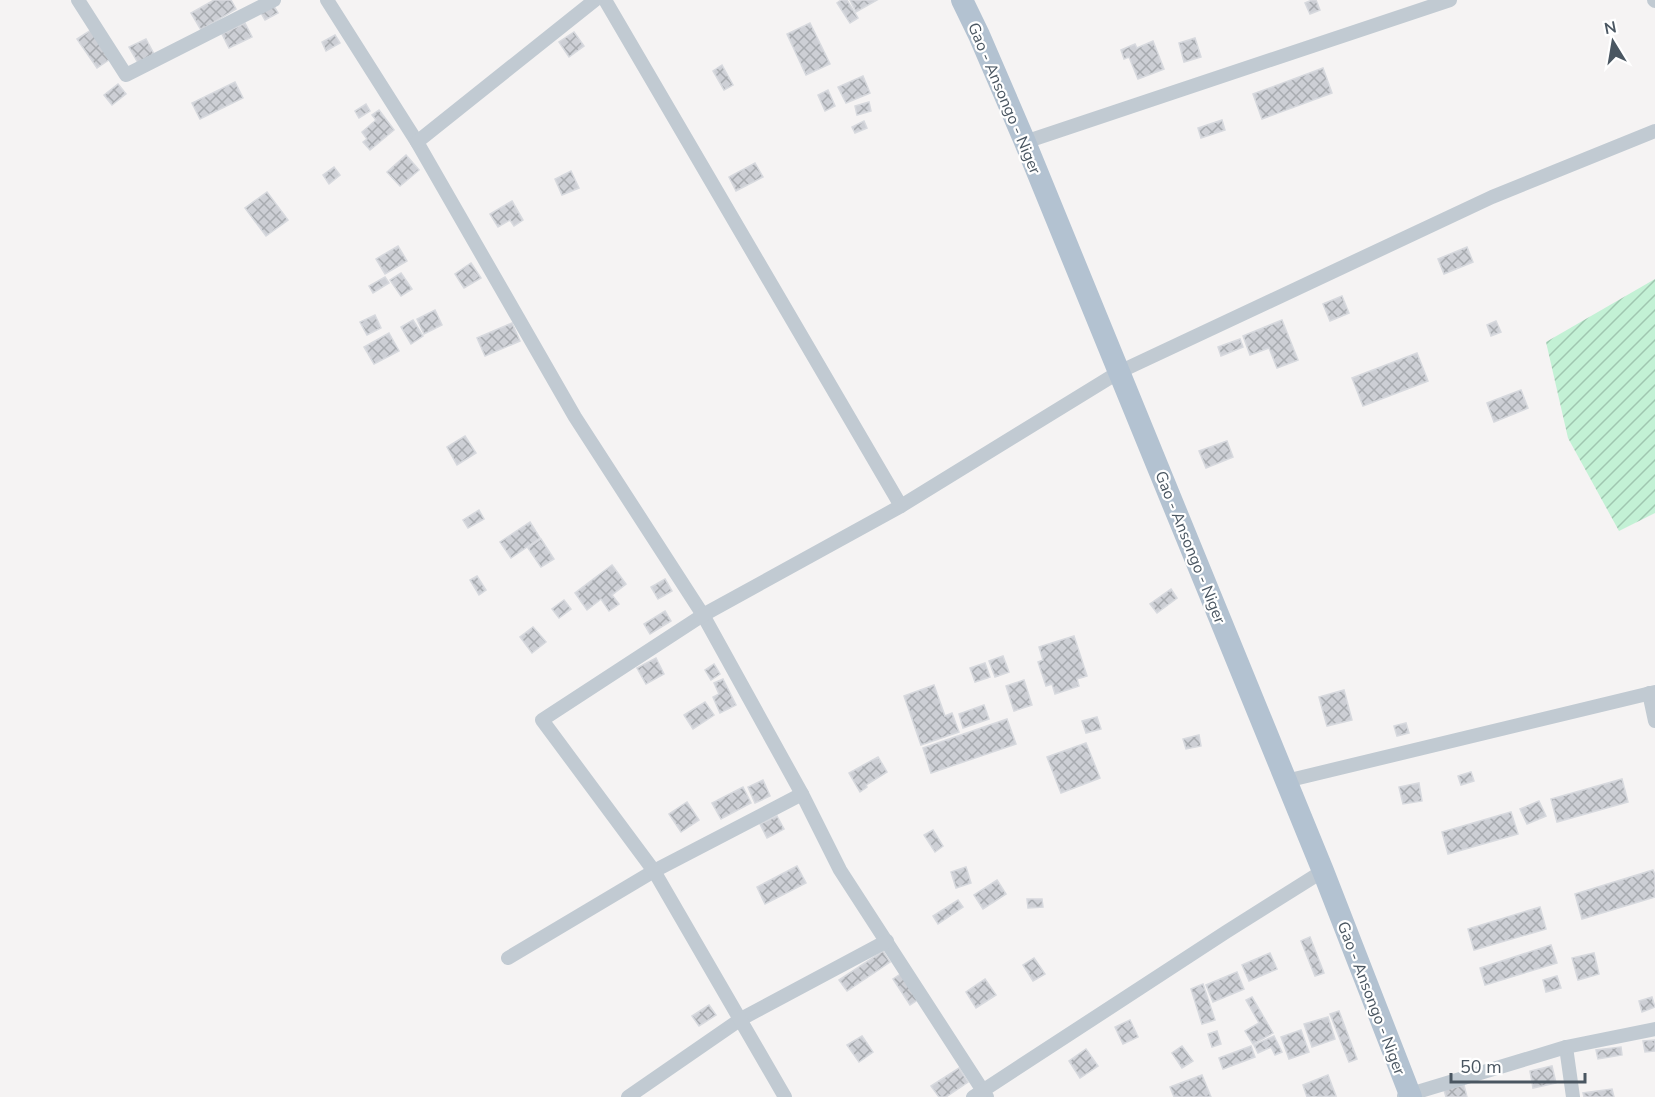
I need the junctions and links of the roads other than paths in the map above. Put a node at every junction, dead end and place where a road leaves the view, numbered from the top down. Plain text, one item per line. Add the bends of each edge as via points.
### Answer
1 (78, 0) edge
2 (274, 0) edge
3 (327, 0) edge
4 (595, 0) edge
5 (605, 0) edge
6 (962, 0) edge
7 (1450, 0) edge
8 (1655, 131) edge
9 (417, 142) junction
10 (1025, 142) junction
11 (1119, 372) junction
12 (901, 506) junction
13 (703, 615) junction
14 (1652, 692) edge
15 (1655, 721) edge
16 (1286, 781) junction
17 (802, 794) junction
18 (1323, 871) junction
19 (654, 872) junction
20 (886, 941) junction
21 (508, 958) dead end
22 (741, 1019) junction
23 (1655, 1029) edge
24 (1566, 1047) junction
25 (981, 1095) edge
26 (1407, 1096) edge
27 (628, 1097) edge
28 (785, 1097) edge
29 (1573, 1097) edge

1 - 2 street via 126,75
3 - 9 street
4 - 9 street
5 - 12 street
6 - 10 main road, Gao - Ansongo - Niger
7 - 10 street
8 - 11 street via 1492,197
9 - 13 street via 575,417
10 - 11 main road, Gao - Ansongo - Niger
11 - 12 street
11 - 16 main road, Gao - Ansongo - Niger
12 - 13 street
13 - 17 street
13 - 19 street via 542,720
14 - 15 street
14 - 16 street
16 - 18 main road, Gao - Ansongo - Niger
17 - 19 street
17 - 20 street via 840,870
18 - 25 street
18 - 26 main road, Gao - Ansongo - Niger
19 - 21 street
19 - 22 street
20 - 22 street
20 - 25 street
22 - 27 street
22 - 28 street
23 - 24 street
24 - 26 street
24 - 29 street

